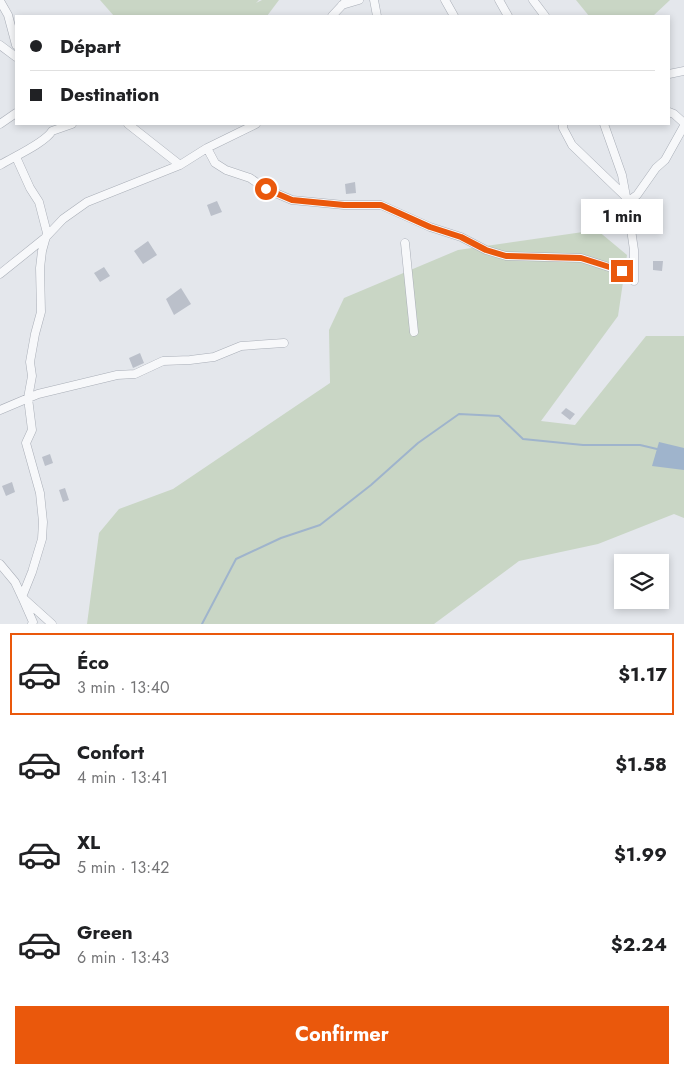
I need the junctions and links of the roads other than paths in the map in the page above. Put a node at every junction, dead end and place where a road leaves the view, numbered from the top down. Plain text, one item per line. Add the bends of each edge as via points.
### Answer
1 (359, 0) edge
2 (374, 0) edge
3 (445, 0) edge
4 (499, 0) edge
5 (533, 0) edge
6 (0, 1) edge
7 (345, 2) edge
8 (333, 15) edge
9 (377, 15) edge
10 (453, 15) edge
11 (507, 15) edge
12 (545, 15) edge
13 (15, 41) edge
14 (0, 45) edge
15 (15, 56) edge
16 (684, 71) edge
17 (670, 74) edge
18 (670, 112) edge
19 (15, 114) edge
20 (0, 124) edge
21 (65, 125) edge
22 (129, 125) edge
23 (254, 125) edge
24 (563, 125) edge
25 (604, 125) edge
26 (684, 125) edge
27 (51, 127) edge
28 (207, 148) junction
29 (16, 157) junction
30 (0, 165) edge
31 (180, 165) junction
32 (626, 199) junction
33 (46, 238) junction
34 (405, 243) dead end
35 (0, 274) edge
36 (414, 332) dead end
37 (284, 343) dead end
38 (28, 398) junction
39 (0, 410) edge
40 (0, 564) edge
41 (22, 597) junction
42 (32, 624) edge
43 (52, 624) edge

1 - 7 street
2 - 9 street
3 - 10 street
4 - 11 street
5 - 12 street
6 - 13 street via 8,15
7 - 8 street
14 - 15 street
16 - 17 street
18 - 26 street
19 - 20 street
21 - 27 street
22 - 31 street
23 - 28 street
24 - 32 street via 572,146
25 - 32 street via 622,176
26 - 32 street via 665,160 637,195
27 - 29 street via 50,134
28 - 31 street
28 - 32 street via 215,163 226,170 250,178 292,200 381,205 486,250 506,256 581,258 622,271 634,281 634,250
29 - 30 street
29 - 33 street via 39,202
31 - 33 street via 87,202 63,219
33 - 35 street
33 - 38 street via 40,268 41,312 34,334
34 - 36 street
37 - 38 street via 241,346 214,357 163,362 135,374 80,383
38 - 39 street
38 - 41 street via 32,430 26,443 40,493 43,522 42,539
40 - 41 street
41 - 42 street
41 - 43 street

